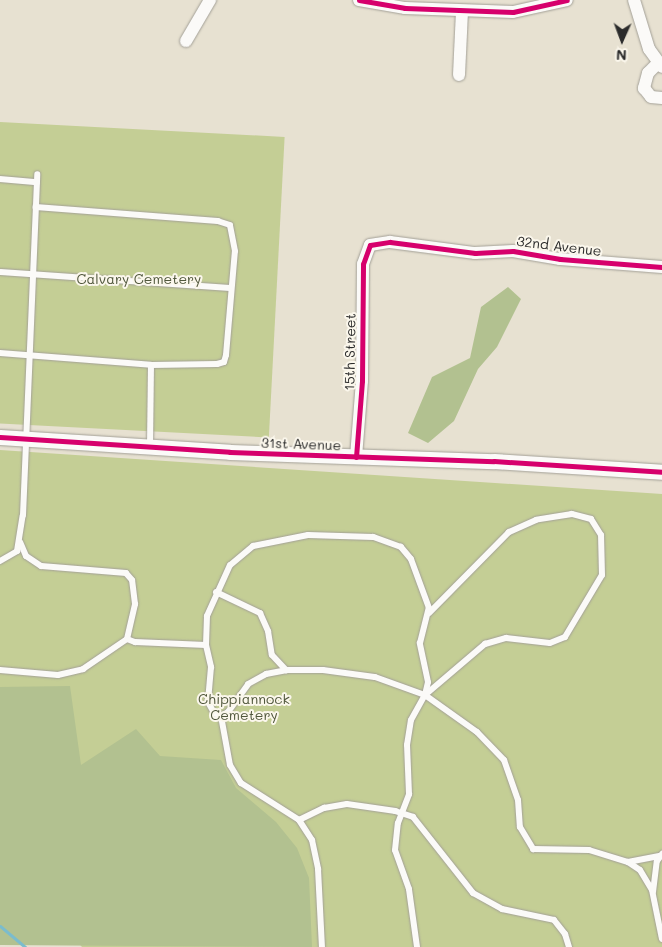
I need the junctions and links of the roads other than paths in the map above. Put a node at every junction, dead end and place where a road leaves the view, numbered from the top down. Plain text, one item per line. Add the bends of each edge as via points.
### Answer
1 (210, 0) edge
2 (359, 0) edge
3 (567, 0) edge
4 (634, 0) edge
5 (462, 11) junction
6 (186, 41) dead end
7 (660, 65) edge
8 (459, 75) dead end
9 (662, 98) edge
10 (37, 174) dead end
11 (0, 178) edge
12 (36, 182) junction
13 (36, 207) junction
14 (367, 248) joint
15 (662, 267) edge
16 (0, 272) edge
17 (33, 274) junction
18 (230, 288) junction
19 (0, 353) edge
20 (27, 354) junction
21 (150, 365) junction
22 (0, 437) edge
23 (26, 439) junction
24 (150, 447) junction
25 (356, 457) junction
26 (662, 472) edge
27 (20, 542) junction
28 (0, 561) edge
29 (216, 592) junction
30 (429, 613) junction
31 (127, 639) junction
32 (206, 645) junction
33 (0, 670) edge
34 (286, 670) junction
35 (426, 694) junction
36 (221, 716) junction
37 (403, 813) junction
38 (299, 820) junction
39 (661, 855) edge
40 (628, 862) junction
41 (653, 896) junction
42 (662, 939) edge
43 (322, 947) edge
44 (417, 947) edge
45 (569, 947) edge

1 - 6 street
2 - 5 street via 405,8
3 - 5 street via 521,12
4 - 7 street via 649,48
5 - 8 street
7 - 9 street via 648,73 644,88 651,97
10 - 12 lane
11 - 12 lane
12 - 13 lane
13 - 17 lane
13 - 18 lane via 226,222 230,225 234,242
14 - 15 street, 32nd Avenue via 377,242 390,242 461,252 513,251 560,259
14 - 25 street, 15th Street via 362,264 362,381
16 - 17 lane
17 - 18 lane
17 - 20 lane
18 - 21 lane via 224,362
19 - 20 lane
20 - 21 lane
20 - 23 lane
21 - 24 lane
22 - 23 street, 31st Avenue
23 - 24 street, 31st Avenue
23 - 27 lane
24 - 25 street, 31st Avenue
25 - 26 street, 31st Avenue via 494,461
27 - 28 lane via 17,551
27 - 31 lane via 26,556 42,566 126,573 132,580 135,604
29 - 30 lane via 230,565 253,546 308,535 357,535 391,542 407,552 419,575
29 - 32 lane via 207,616
29 - 34 lane via 260,613 268,631 272,655
30 - 35 lane via 420,643 428,682
30 - 35 lane via 509,532 536,520 572,514 591,519 601,535 602,574 565,637 550,643 506,638 485,644
31 - 32 lane
31 - 33 lane via 92,664 70,673
32 - 36 lane via 211,667 208,702 214,713
34 - 35 lane via 323,670 375,677
34 - 36 lane via 266,674 248,684 228,712
35 - 37 lane via 408,730 409,786
35 - 40 lane via 477,732 504,760 518,800 520,827 533,848 574,848
36 - 38 lane via 230,765 241,783
37 - 38 lane via 347,804 324,808
37 - 44 lane via 395,850 409,889
37 - 45 lane via 419,823 473,893 502,909 554,920 565,934
38 - 43 lane via 316,852
39 - 40 lane
39 - 41 lane
40 - 41 lane via 648,880
41 - 42 lane

